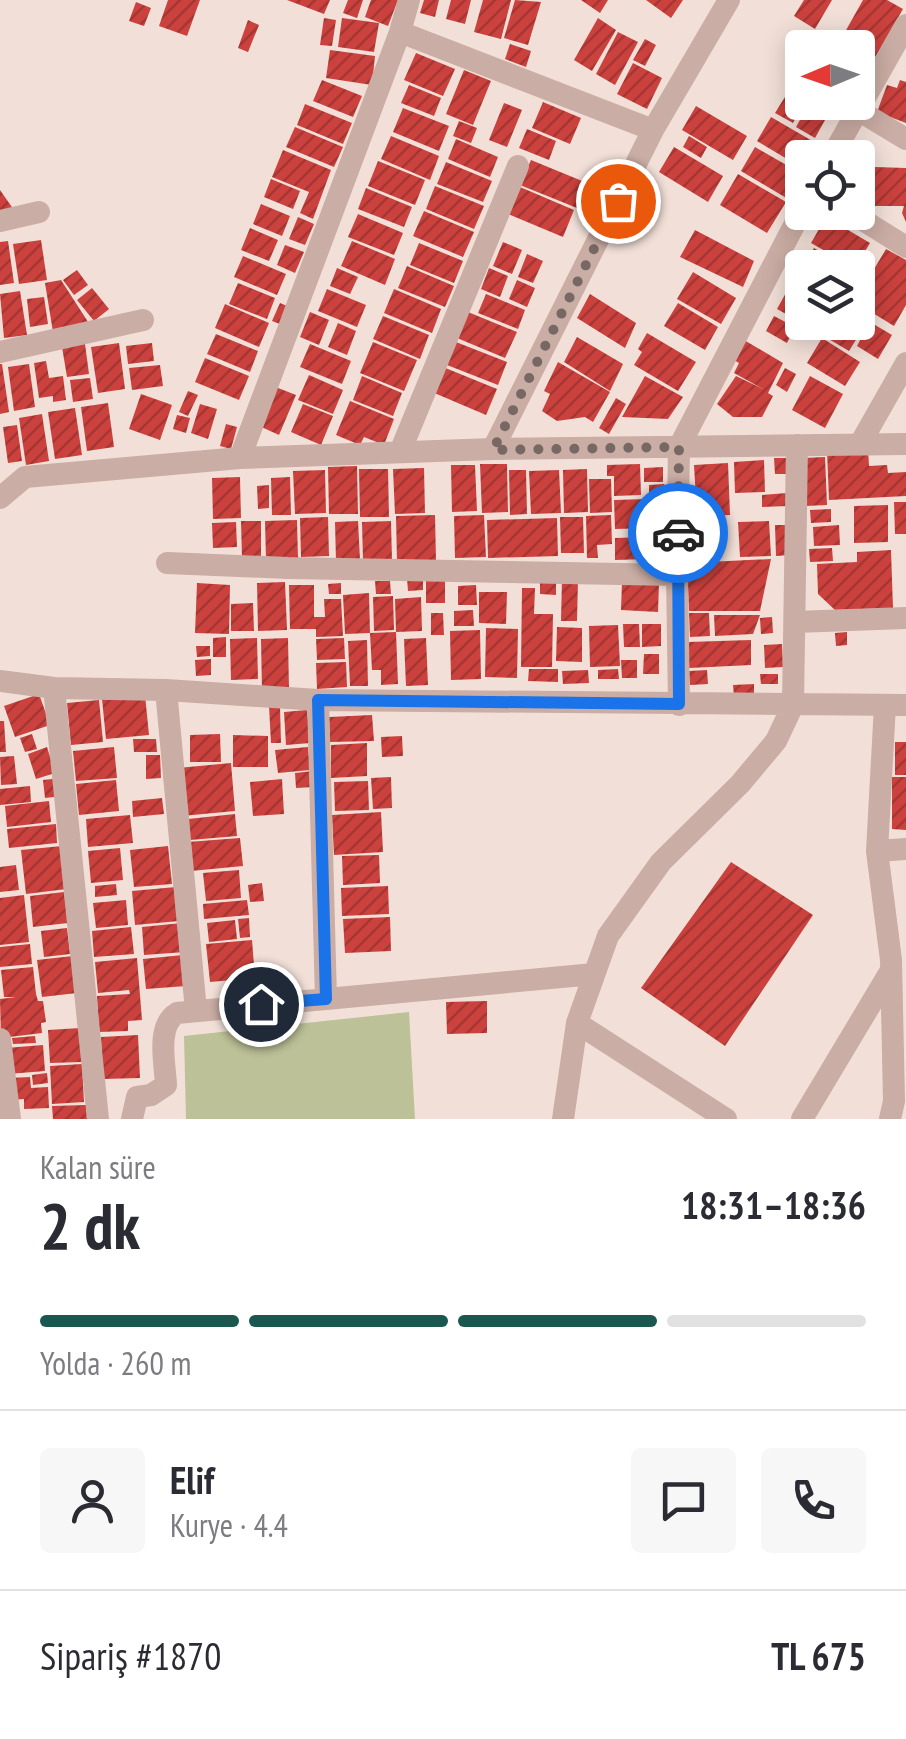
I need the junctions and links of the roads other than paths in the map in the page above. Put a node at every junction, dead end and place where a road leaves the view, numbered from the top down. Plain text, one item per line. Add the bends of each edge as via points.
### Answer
1 (410, 0) edge
2 (728, 0) edge
3 (906, 25) edge
4 (400, 32) junction
5 (875, 80) edge
6 (875, 120) edge
7 (653, 130) junction
8 (906, 139) edge
9 (518, 166) dead end
10 (39, 212) dead end
11 (0, 221) edge
12 (875, 227) edge
13 (792, 230) edge
14 (906, 246) edge
15 (144, 320) dead end
16 (0, 352) edge
17 (906, 364) edge
18 (860, 444) junction
19 (906, 444) edge
20 (796, 445) junction
21 (679, 447) junction
22 (493, 450) junction
23 (400, 452) junction
24 (240, 458) junction
25 (0, 498) edge
26 (167, 562) dead end
27 (677, 575) junction
28 (906, 618) edge
29 (794, 622) junction
30 (0, 682) edge
31 (54, 688) junction
32 (166, 690) junction
33 (318, 700) junction
34 (679, 704) junction
35 (793, 705) junction
36 (896, 705) edge
37 (906, 849) edge
38 (877, 851) junction
39 (896, 962) edge
40 (594, 974) junction
41 (326, 999) junction
42 (196, 1010) junction
43 (577, 1023) junction
44 (0, 1039) edge
45 (897, 1106) edge
46 (10, 1119) edge
47 (98, 1119) edge
48 (132, 1119) edge
49 (563, 1119) edge
50 (726, 1119) edge
51 (802, 1119) edge

1 - 4 street
2 - 7 street
3 - 5 street
4 - 7 street
4 - 24 street
6 - 8 street
7 - 22 street
9 - 23 street
10 - 11 street
12 - 14 street
13 - 21 street
15 - 16 street
17 - 18 street
18 - 19 street
18 - 20 street
20 - 21 street
20 - 29 street
21 - 22 street
21 - 27 street
22 - 23 street
23 - 24 street
24 - 25 street via 25,477
26 - 27 street
27 - 34 street
28 - 29 street
29 - 35 street
30 - 31 street
31 - 32 street
31 - 47 street
32 - 33 street
32 - 42 street
33 - 34 street
33 - 41 street
34 - 35 street
35 - 36 street
35 - 40 street via 776,741 740,784 660,862 608,936
36 - 38 street
37 - 38 street
38 - 39 street
39 - 45 street
39 - 51 street
40 - 41 street
40 - 43 street
41 - 42 street
42 - 48 street via 177,1013 164,1028 166,1085 137,1097
43 - 49 street
43 - 50 street
44 - 46 street

